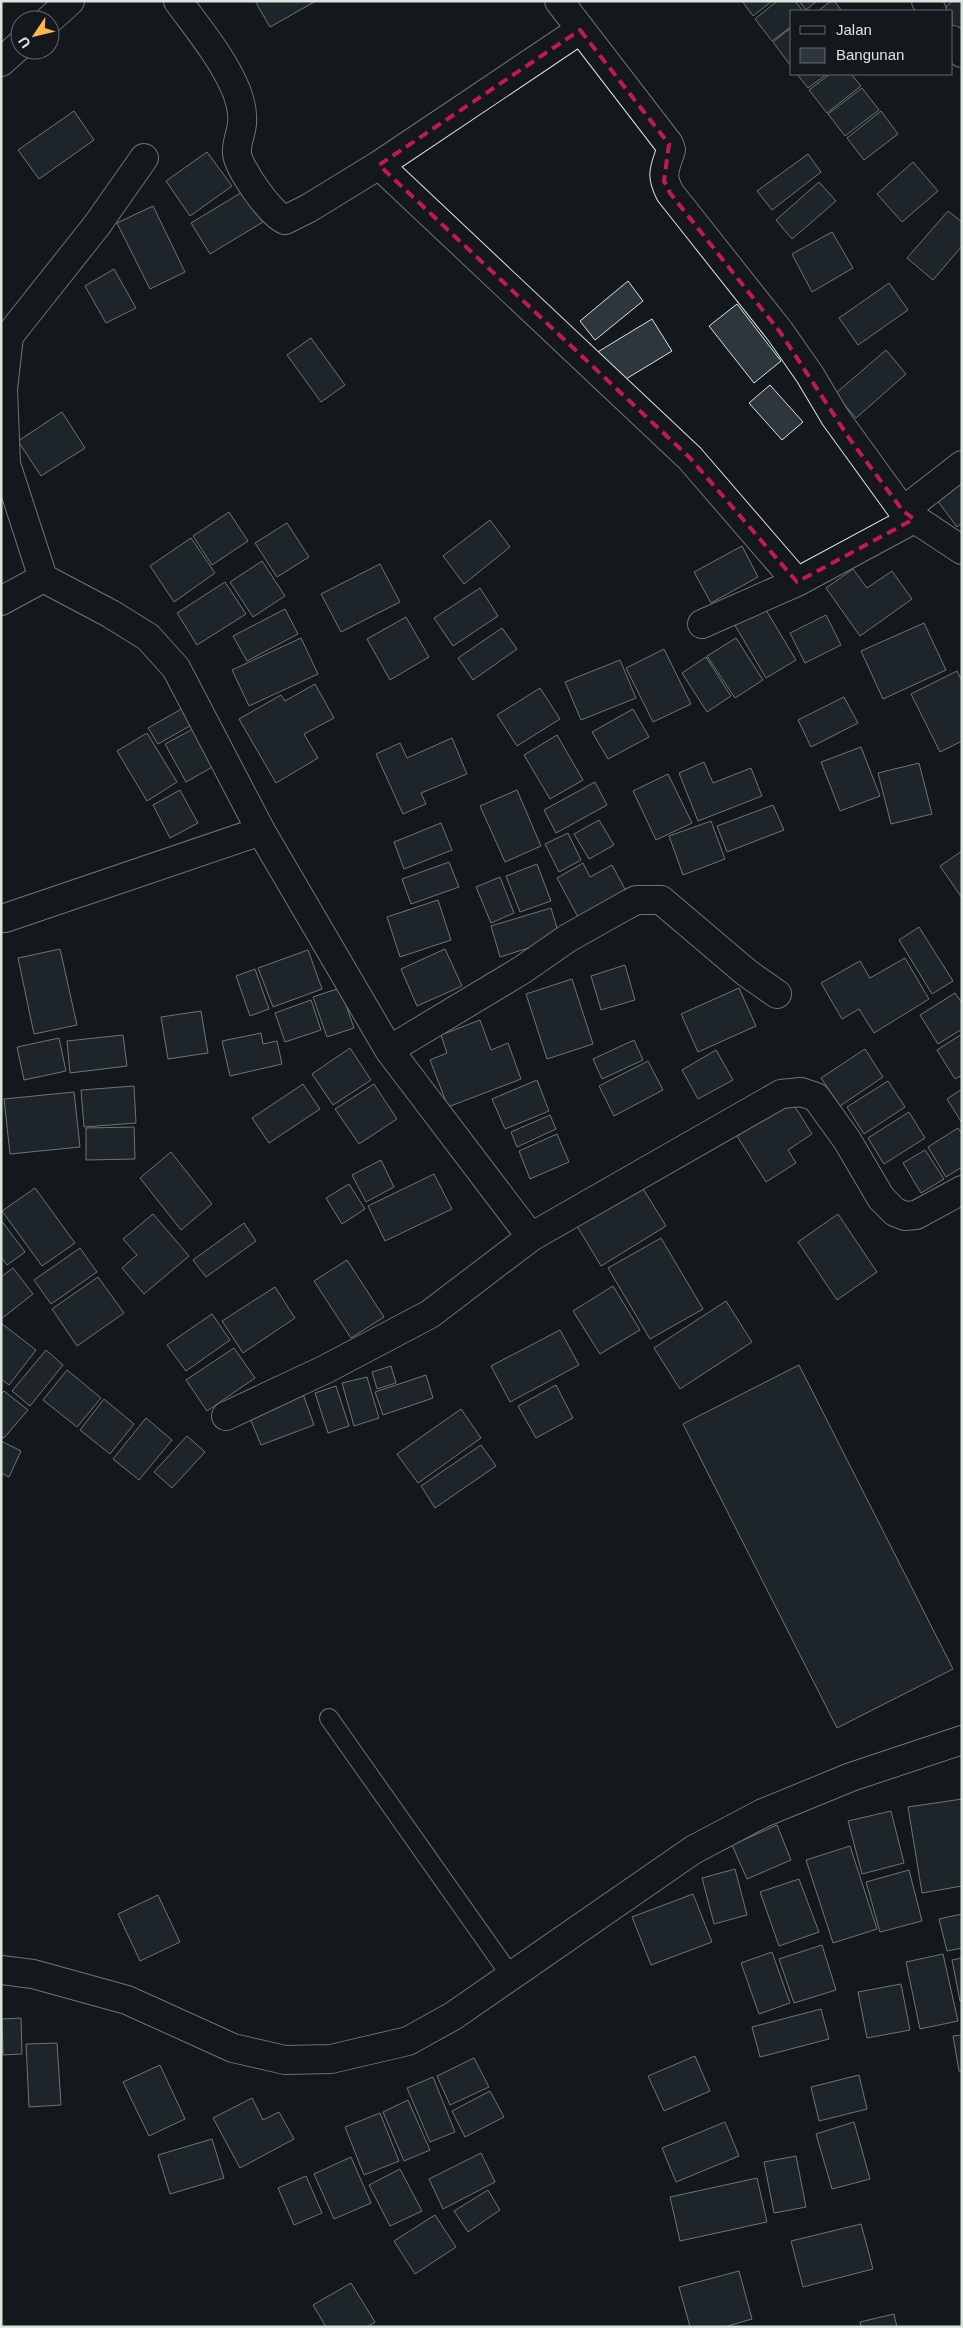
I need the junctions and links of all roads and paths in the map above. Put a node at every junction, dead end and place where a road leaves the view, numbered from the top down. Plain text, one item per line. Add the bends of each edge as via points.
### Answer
1 (70, 1) edge
2 (178, 1) edge
3 (559, 1) edge
4 (60, 10) edge
5 (580, 30) junction
6 (953, 41) edge
7 (962, 53) edge
8 (144, 158) dead end
9 (379, 165) junction
10 (962, 465) edge
11 (908, 515) junction
12 (962, 550) edge
13 (43, 578) junction
14 (798, 582) junction
15 (1, 601) edge
16 (702, 624) dead end
17 (261, 832) junction
18 (5, 918) dead end
19 (777, 994) dead end
20 (389, 1050) junction
21 (962, 1190) edge
22 (531, 1237) junction
23 (226, 1416) dead end
24 (330, 1718) dead end
25 (962, 1740) edge
26 (1, 1970) edge
27 (511, 1976) junction

1 - 4 street
2 - 9 street via 225,65 237,93 241,114 237,156 280,218 292,218
3 - 5 street
5 - 9 street
5 - 11 street via 669,144 671,150 664,167 664,181 670,193 780,332 834,417
6 - 7 street
8 - 13 street via 97,225 9,336 3,389 6,464
9 - 14 street via 690,458
10 - 11 street
11 - 12 street
11 - 14 street
13 - 15 street
13 - 17 street via 148,637 176,668
14 - 16 street
17 - 18 street
17 - 20 street
19 - 20 street via 747,973 661,900 636,900 568,938 522,970
20 - 22 street
21 - 22 street via 916,1215 905,1216 895,1212 881,1198 847,1140 816,1097 791,1092 770,1099
22 - 23 street via 430,1314 326,1369
24 - 27 lane
25 - 27 street via 851,1777 763,1813 694,1850
26 - 27 street via 33,1974 126,2000 233,2048 285,2060 331,2059 408,2041 453,2016

